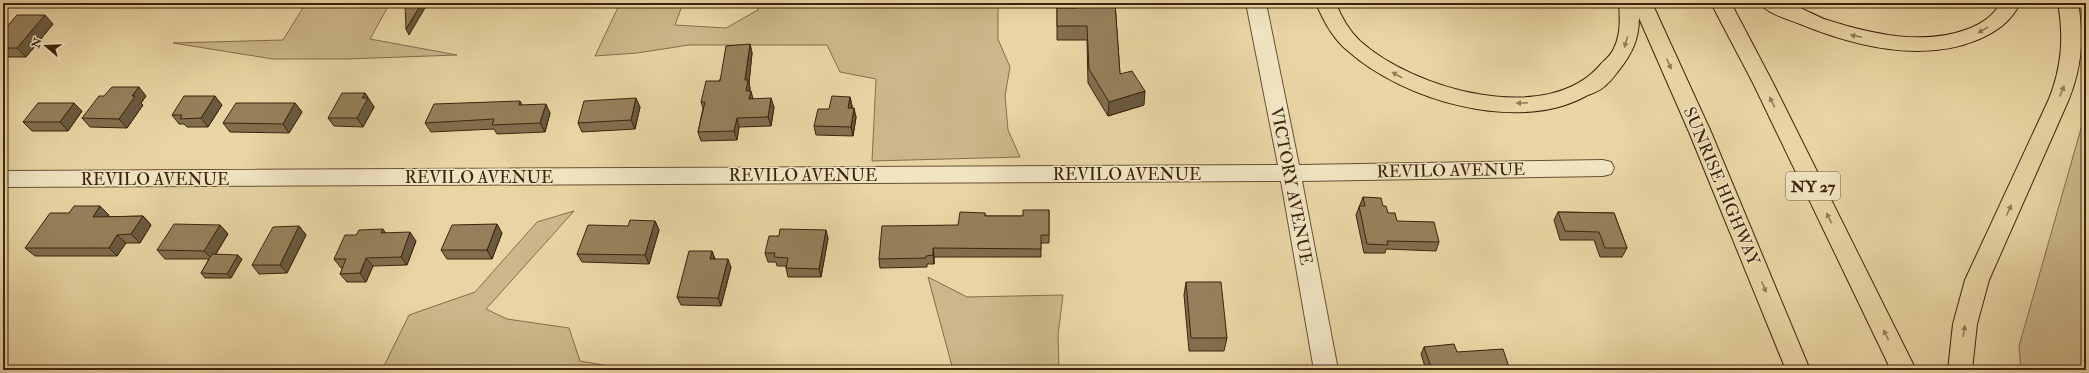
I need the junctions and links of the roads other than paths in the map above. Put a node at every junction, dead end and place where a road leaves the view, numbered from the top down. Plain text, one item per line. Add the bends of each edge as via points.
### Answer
1 (1256, 3) edge
2 (1326, 3) edge
3 (1629, 3) edge
4 (1642, 3) edge
5 (1720, 3) edge
6 (1770, 3) edge
7 (2010, 3) edge
8 (2068, 3) edge
9 (1603, 168) dead end
10 (1290, 173) junction
11 (3, 179) edge
12 (1326, 370) edge
13 (1798, 370) edge
14 (1904, 370) edge
15 (1960, 370) edge

1 - 10 street, VICTORY AVENUE
3 -> 2 highway via 1627,39 1622,52 1607,74 1580,92 1543,102 1521,104 1499,104 1457,98 1402,78 1354,46 1341,32
4 -> 13 highway, SUNRISE HIGHWAY via 1703,139
14 -> 5 highway, NY 27 via 1763,83
7 -> 6 highway via 2006,13 1978,32 1954,40 1922,44 1888,42 1850,34 1817,24
15 -> 8 highway via 1969,303 1977,280 2070,70 2074,38
9 - 10 street, REVILO AVENUE
10 - 11 street, REVILO AVENUE
10 - 12 street, VICTORY AVENUE

